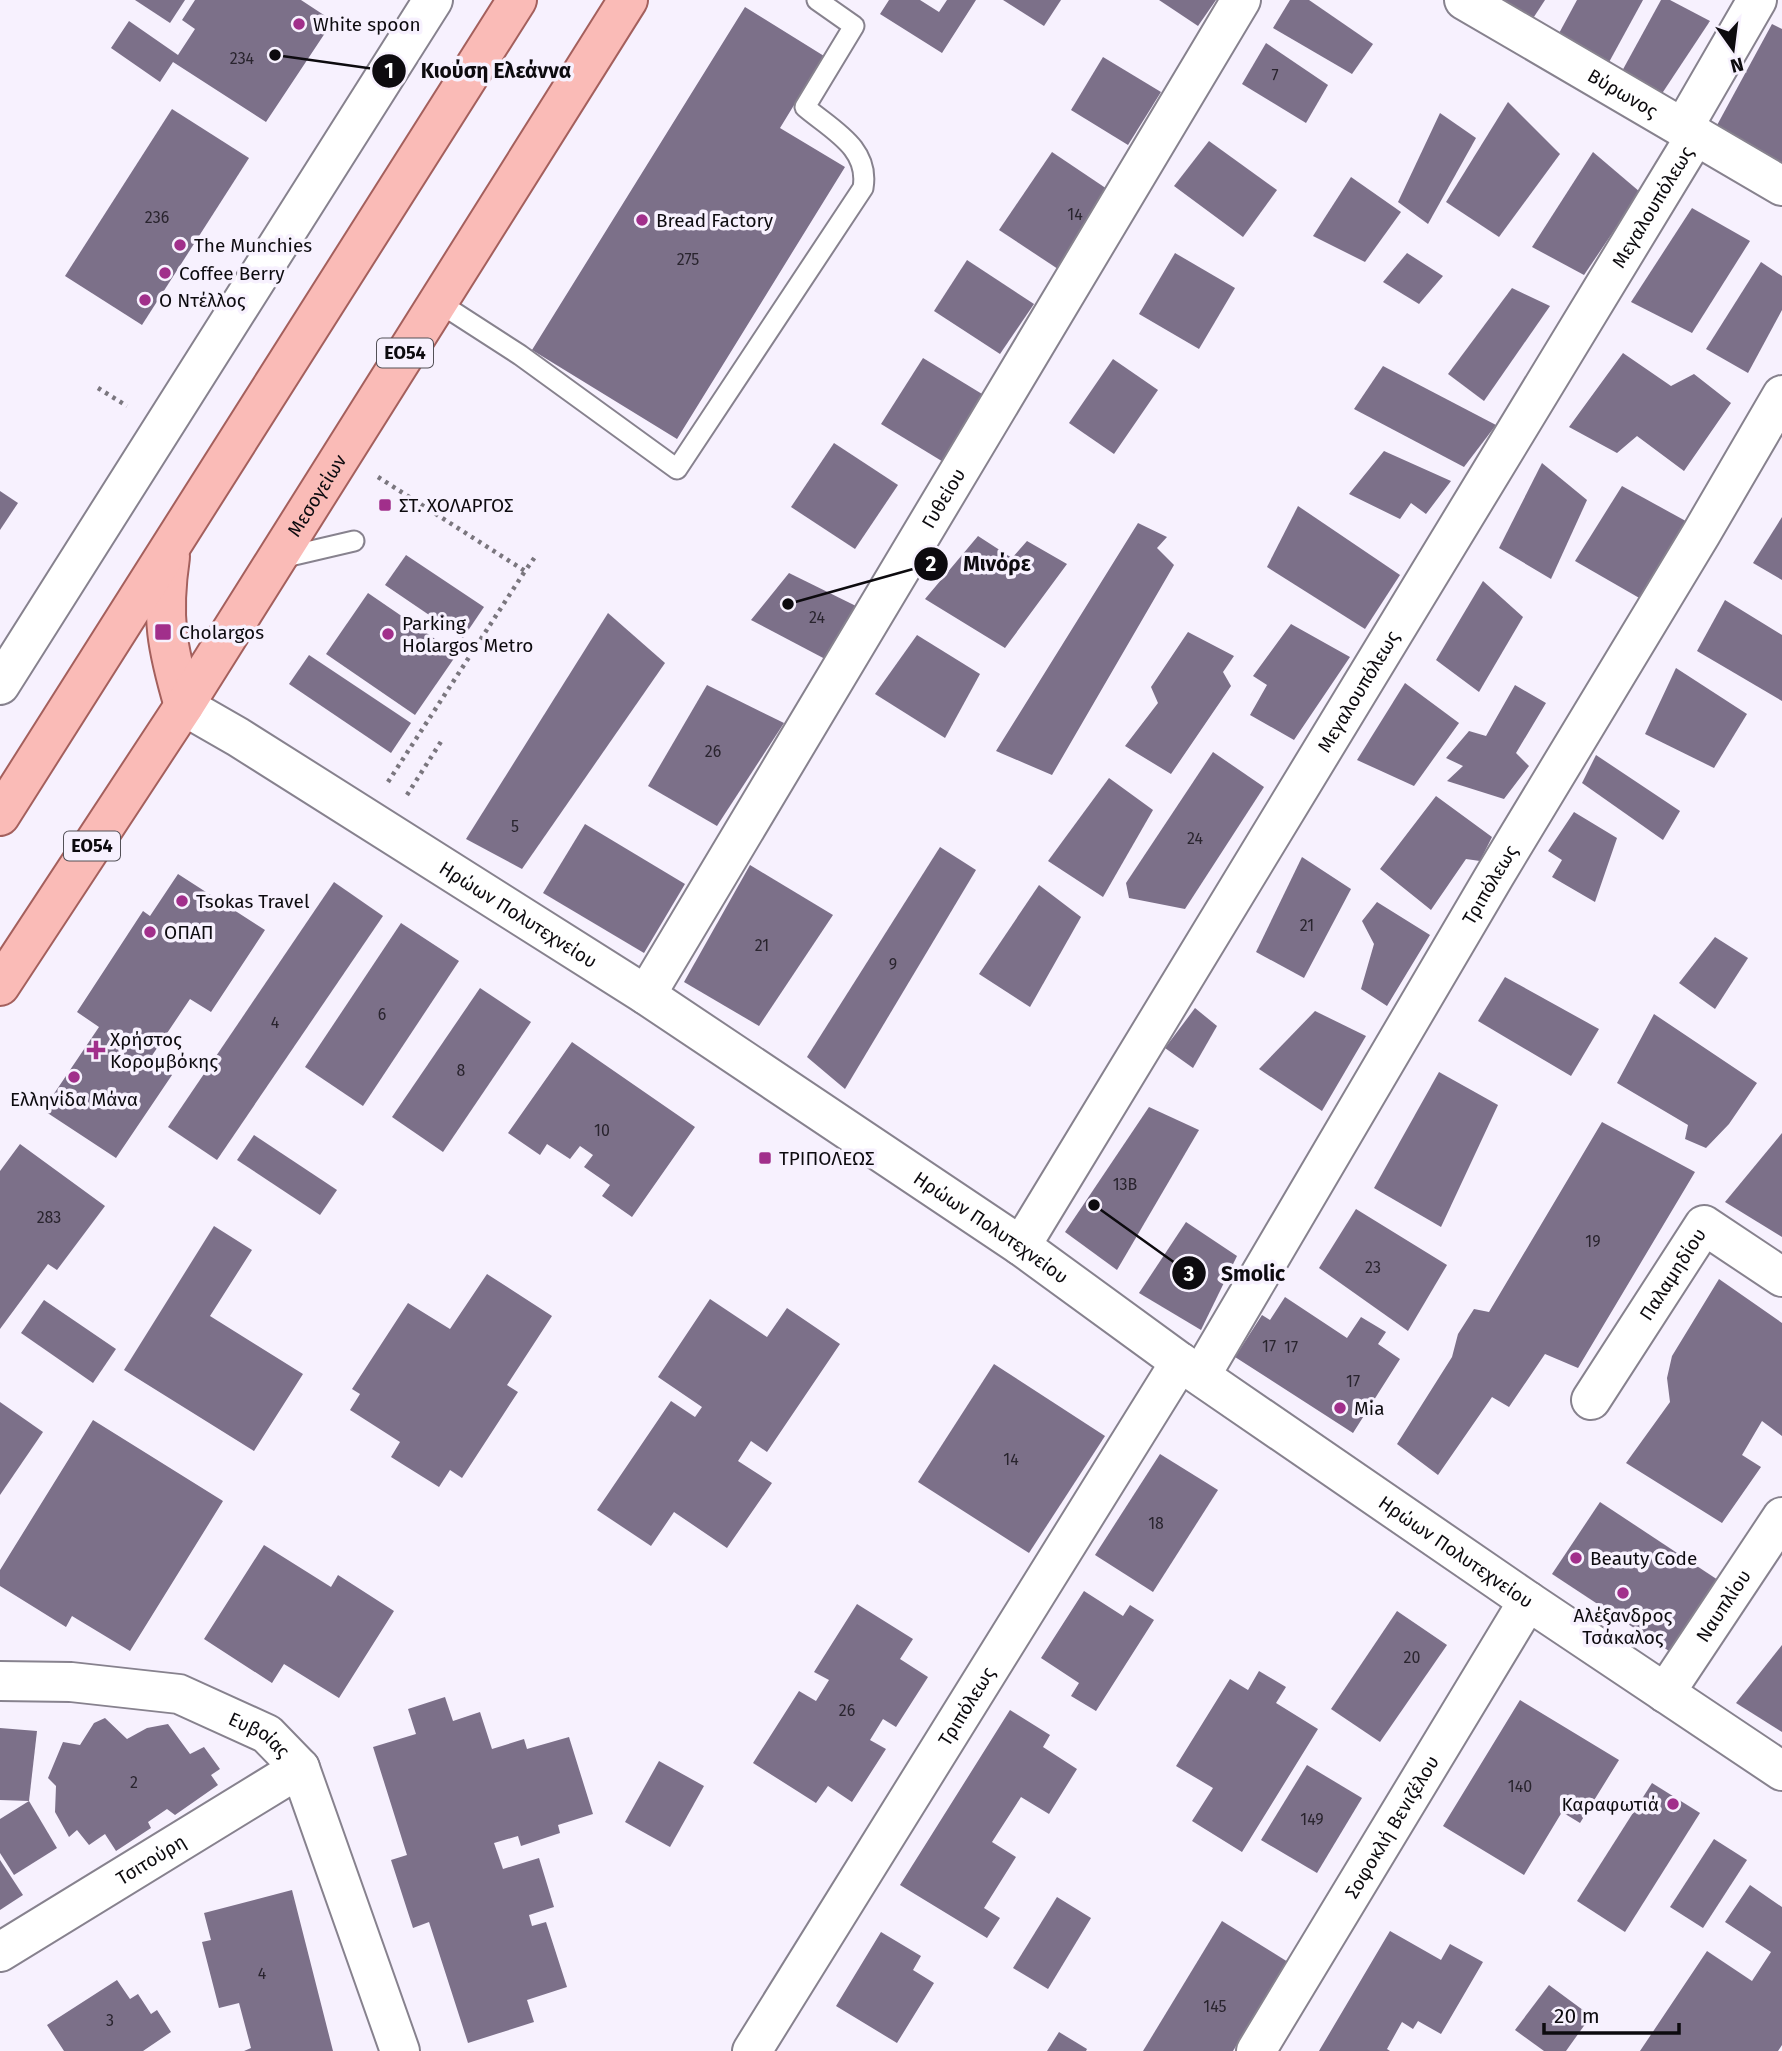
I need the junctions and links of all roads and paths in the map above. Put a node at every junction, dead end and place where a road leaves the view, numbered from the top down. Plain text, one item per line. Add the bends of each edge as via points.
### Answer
1 (517, 0) edge
2 (628, 0) edge
3 (817, 0) edge
4 (1241, 0) edge
5 (1464, 0) edge
6 (1756, 0) edge
7 (423, 3) edge
8 (1689, 132) junction
9 (1782, 186) edge
10 (438, 302) junction
11 (1782, 395) edge
12 (341, 454) junction
13 (354, 541) dead end
14 (172, 546) junction
15 (535, 557) dead end
16 (276, 559) junction
17 (525, 571) junction
18 (0, 685) edge
19 (184, 706) junction
20 (442, 740) dead end
21 (0, 816) edge
22 (375, 824) junction
23 (0, 986) edge
24 (646, 995) junction
25 (1021, 1246) junction
26 (1782, 1277) edge
27 (1191, 1369) junction
28 (1591, 1400) dead end
29 (1782, 1517) edge
30 (1528, 1601) junction
31 (0, 1681) edge
32 (1665, 1693) junction
33 (300, 1768) junction
34 (1782, 1771) edge
35 (0, 1952) edge
36 (400, 2051) edge
37 (752, 2051) edge
38 (1256, 2051) edge

1 - 14 main road
2 - 10 main road, Μεσογείων / ΕΟ54
3 - 10 lane via 854,26 805,107 856,150 865,176 863,188 677,469 520,355
4 - 24 street, Γυθείου
5 - 8 street, Βύρωνος
6 - 8 street, Μεγαλουπόλεως
7 - 18 street
8 - 9 street, Βύρωνος
8 - 25 street, Μεγαλουπόλεως
10 - 12 main road, Μεσογείων / ΕΟ54
11 - 27 street, Τριπόλεως via 1495,875
12 - 16 main road, Μεσογείων / ΕΟ54
12 - 17 path
13 - 16 lane
14 - 19 main road via 164,618
14 - 21 main road
15 - 17 path
16 - 19 main road, Μεσογείων / ΕΟ54
17 - 22 path
19 - 22 street, Ηρώων Πολυτεχνείου
19 - 23 main road, Μεσογείων / ΕΟ54
20 - 22 path
22 - 24 street, Ηρώων Πολυτεχνείου
24 - 25 street, Ηρώων Πολυτεχνείου
25 - 27 street, Ηρώων Πολυτεχνείου
26 - 28 street, Παλαμηδίου via 1704,1225
27 - 30 street, Ηρώων Πολυτεχνείου
27 - 37 street, Τριπόλεως
29 - 32 street, Ναυπλίου
30 - 32 street, Ηρώων Πολυτεχνείου
30 - 38 street, Σοφοκλή Βενιζέλου
31 - 33 street, Ευβοίας via 71,1682 179,1694 267,1734
32 - 34 street, Ηρώων Πολυτεχνείου
33 - 35 street, Τσιτούρη
33 - 36 street, Ευβοίας

